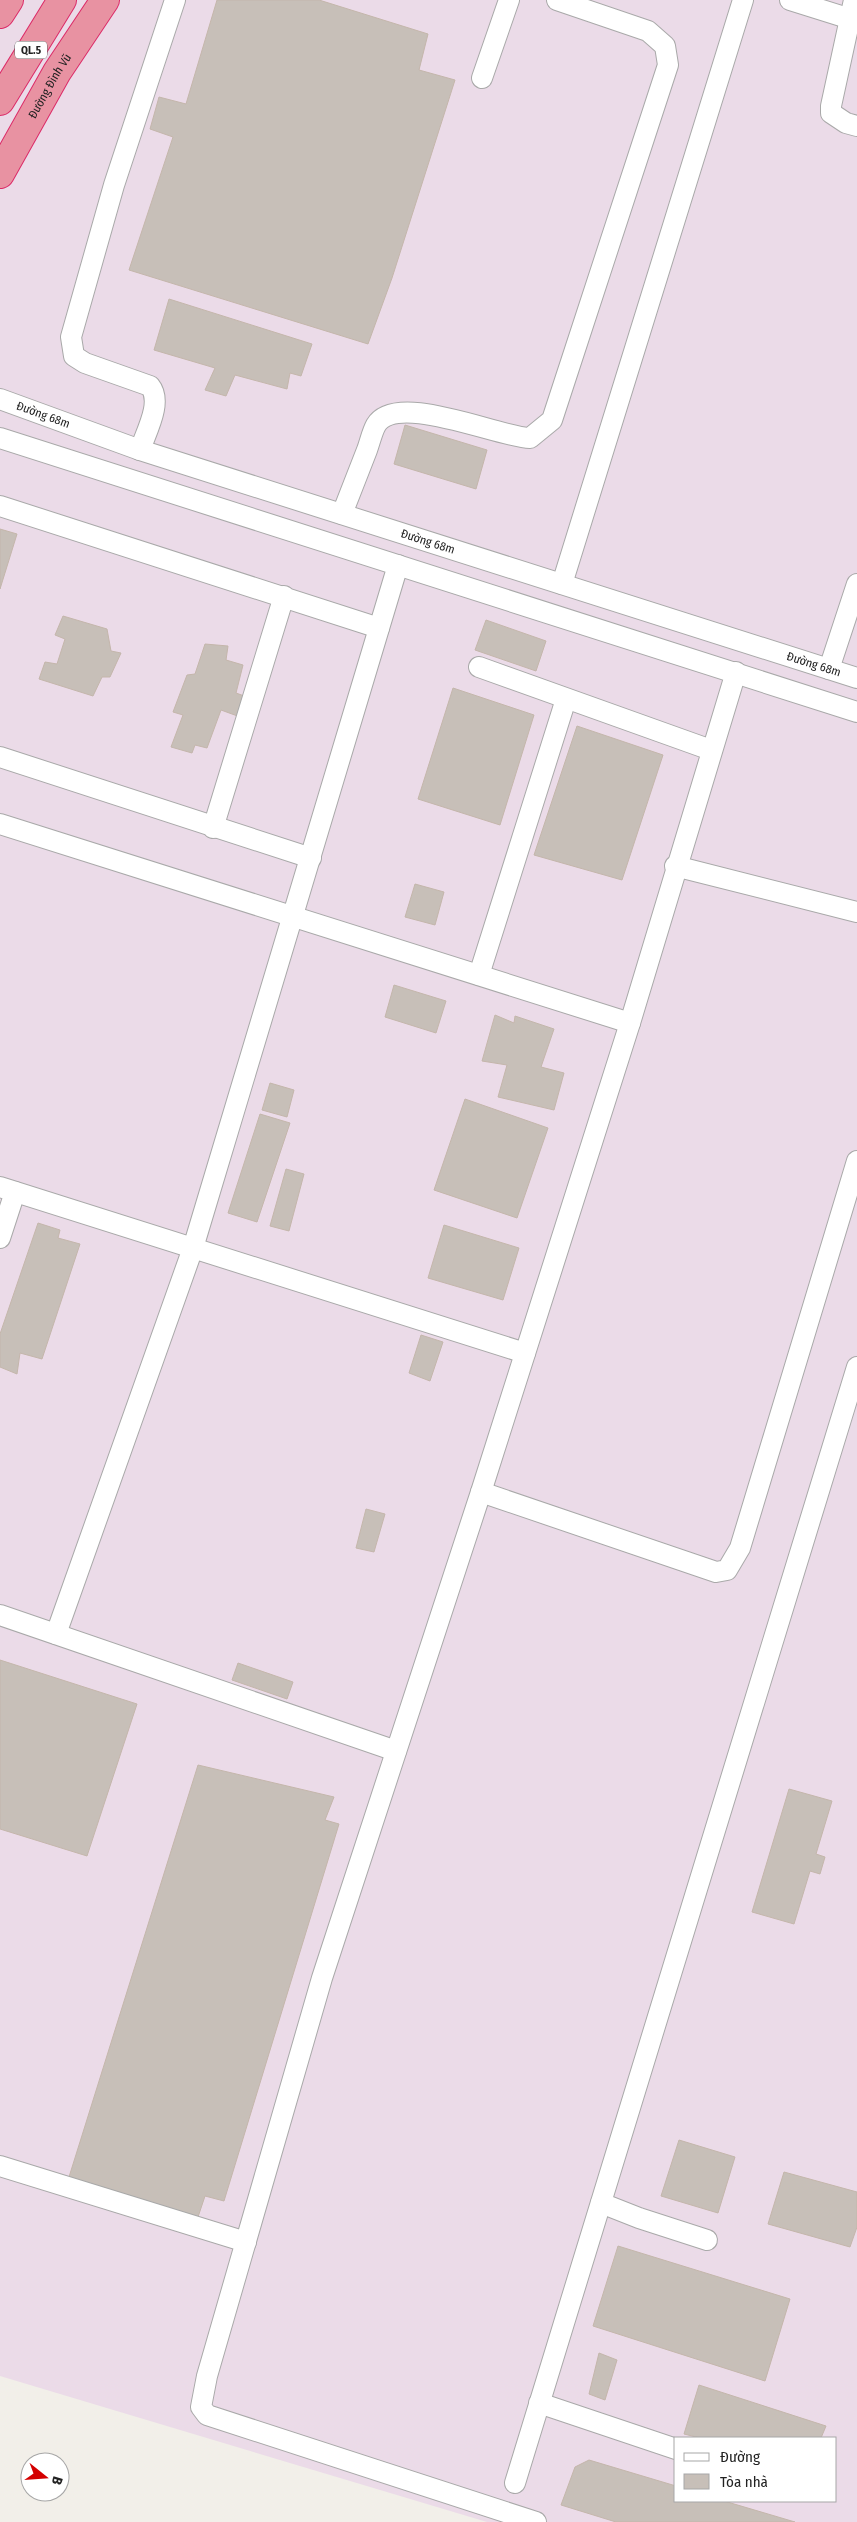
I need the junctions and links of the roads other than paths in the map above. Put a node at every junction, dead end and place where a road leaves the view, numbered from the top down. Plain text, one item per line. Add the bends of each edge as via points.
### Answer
1 (9, 0) edge
2 (62, 0) edge
3 (105, 0) edge
4 (175, 0) edge
5 (508, 0) edge
6 (557, 0) edge
7 (743, 0) edge
8 (790, 0) edge
9 (853, 13) edge
10 (0, 14) edge
11 (482, 78) dead end
12 (0, 101) edge
13 (857, 126) edge
14 (0, 174) edge
15 (0, 399) edge
16 (0, 438) edge
17 (140, 450) junction
18 (0, 506) edge
19 (342, 514) junction
20 (398, 565) junction
21 (562, 584) junction
22 (857, 584) edge
23 (284, 596) junction
24 (380, 628) junction
25 (479, 667) dead end
26 (829, 669) junction
27 (736, 672) junction
28 (857, 678) edge
29 (566, 699) junction
30 (857, 712) edge
31 (712, 750) junction
32 (0, 758) edge
33 (0, 824) edge
34 (213, 828) junction
35 (311, 858) junction
36 (676, 866) junction
37 (857, 912) edge
38 (293, 917) junction
39 (479, 975) junction
40 (630, 1023) junction
41 (857, 1161) edge
42 (7, 1190) edge
43 (0, 1238) edge
44 (193, 1248) junction
45 (525, 1354) junction
46 (857, 1367) edge
47 (482, 1492) junction
48 (0, 1615) edge
49 (56, 1634) junction
50 (396, 1751) junction
51 (0, 2166) edge
52 (601, 2203) junction
53 (707, 2240) dead end
54 (246, 2242) junction
55 (539, 2403) junction
56 (674, 2448) edge
57 (515, 2483) dead end
58 (536, 2522) edge

1 - 10 highway
2 - 12 highway, QL.5
3 - 14 highway, Đường Đình Vũ via 57,72
4 - 17 street via 114,185 71,336 74,356 150,386 154,391 154,408
5 - 11 street
6 - 19 street via 648,31 665,46 668,65 552,420 530,438 515,438 436,415 392,414 377,423
7 - 21 street
8 - 9 street
9 - 13 street via 830,106 838,119
15 - 17 street, Đường 68m
16 - 20 street
17 - 19 street, Đường 68m
18 - 23 street
19 - 21 street, Đường 68m
20 - 24 street
20 - 27 street
21 - 26 street, Đường 68m
22 - 26 street
23 - 24 street
23 - 34 street
24 - 35 street
25 - 29 street
26 - 28 street, Đường 68m
27 - 30 street
27 - 31 street
29 - 31 street
29 - 39 street
31 - 36 street
32 - 34 street
33 - 38 street
34 - 35 street
35 - 38 street
36 - 37 street
36 - 40 street
38 - 39 street
38 - 44 street
39 - 40 street
40 - 45 street
41 - 47 street via 740,1548 727,1570 716,1572
42 - 43 street
42 - 44 street
44 - 45 street
44 - 49 street
45 - 47 street
46 - 52 street
47 - 50 street
48 - 49 street
49 - 50 street
50 - 54 street via 322,1978
51 - 54 street
52 - 53 street
52 - 55 street
54 - 58 street via 207,2376 201,2407 207,2415
55 - 56 street
55 - 57 street

